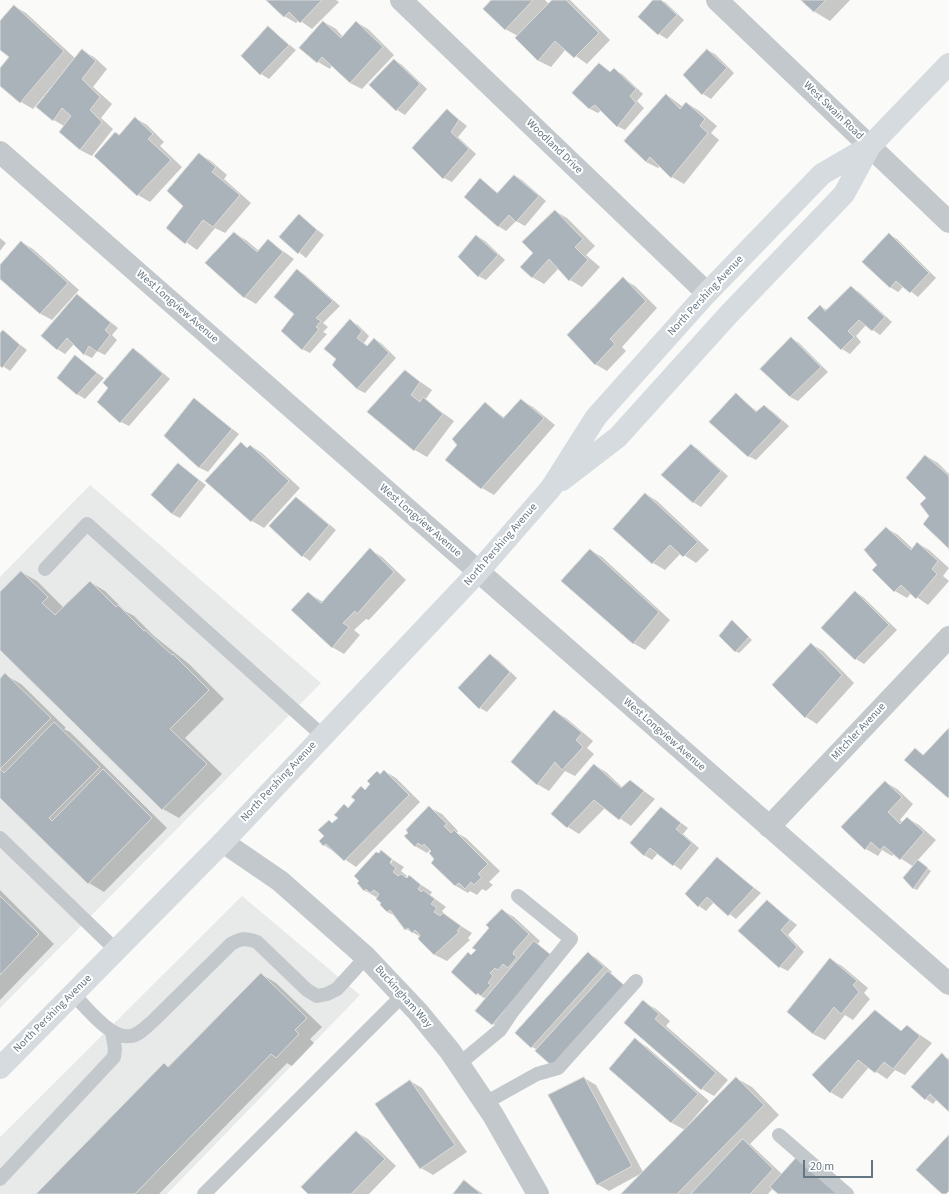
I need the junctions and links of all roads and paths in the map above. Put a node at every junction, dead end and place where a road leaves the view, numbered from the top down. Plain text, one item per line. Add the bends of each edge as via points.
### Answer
1 (401, 0) edge
2 (717, 0) edge
3 (949, 64) edge
4 (870, 146) junction
5 (0, 152) edge
6 (949, 222) edge
7 (707, 294) junction
8 (550, 488) junction
9 (45, 569) dead end
10 (478, 572) junction
11 (949, 637) edge
12 (323, 736) junction
13 (769, 827) junction
14 (0, 838) edge
15 (222, 842) junction
16 (518, 896) dead end
17 (116, 950) junction
18 (366, 957) junction
19 (636, 981) dead end
20 (949, 984) edge
21 (73, 994) junction
22 (403, 995) junction
23 (112, 1032) junction
24 (3, 1060) edge
25 (459, 1064) junction
26 (485, 1103) junction
27 (779, 1135) dead end
28 (0, 1179) edge
29 (204, 1194) edge
30 (537, 1194) edge
31 (847, 1194) edge

1 - 7 street, Woodland Drive
2 - 4 street, West Swain Road
3 - 4 main road, North Pershing Avenue
4 - 6 street, West Swain Road
4 - 7 main road, North Pershing Avenue via 822,174
4 - 8 main road, North Pershing Avenue via 844,194 729,314 618,437
5 - 10 street, West Longview Avenue
7 - 8 main road, North Pershing Avenue via 596,417
8 - 10 main road, North Pershing Avenue
9 - 12 lane via 88,524
10 - 12 main road, North Pershing Avenue
10 - 13 street, West Longview Avenue
11 - 13 street, Mitchler Avenue
12 - 15 main road, North Pershing Avenue
13 - 20 street, West Longview Avenue
14 - 17 lane
15 - 17 main road, North Pershing Avenue
15 - 18 street, Buckingham Way via 280,881
16 - 25 lane via 572,939 500,1030
17 - 21 main road, North Pershing Avenue
18 - 22 street, Buckingham Way
18 - 23 lane via 337,989 317,996 307,990 257,942 239,939 230,944 141,1031 131,1036
19 - 26 lane via 558,1068 537,1074
21 - 23 lane
21 - 24 main road, North Pershing Avenue
22 - 25 street, Buckingham Way
22 - 29 lane
23 - 28 lane via 114,1057
25 - 26 street, Buckingham Way
26 - 30 street, Buckingham Way
27 - 31 lane

